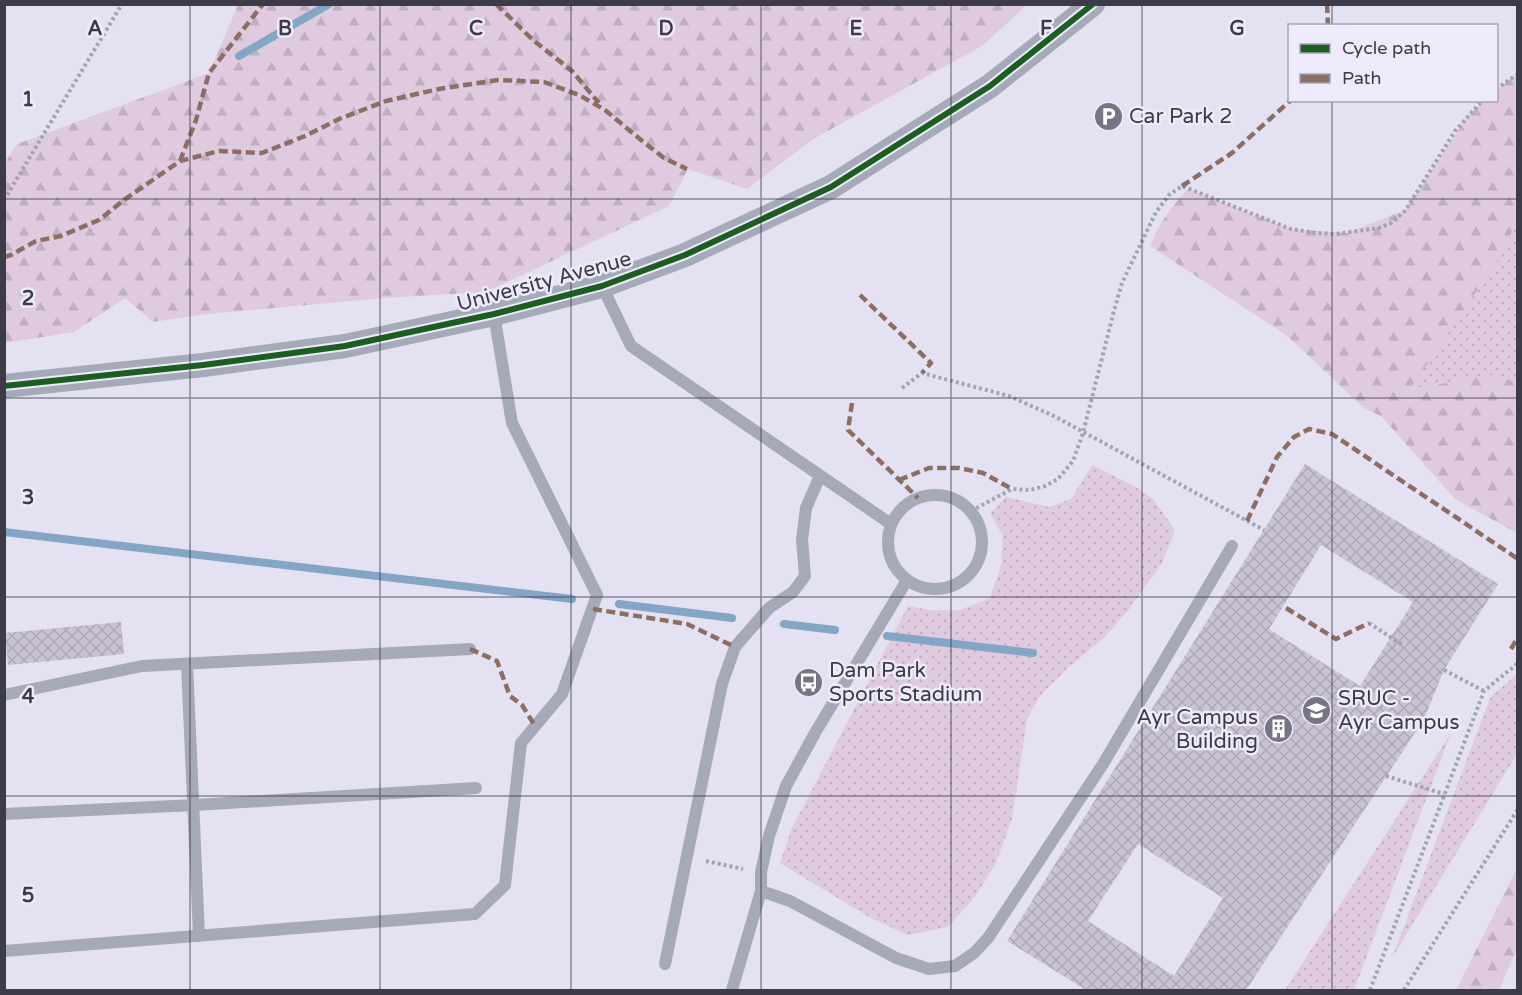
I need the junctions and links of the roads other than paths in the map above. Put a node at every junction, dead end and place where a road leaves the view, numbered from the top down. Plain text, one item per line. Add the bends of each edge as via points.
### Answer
1 (1093, 4) edge
2 (602, 286) junction
3 (494, 314) junction
4 (4, 386) edge
5 (820, 476) junction
6 (891, 524) junction
7 (1232, 546) dead end
8 (907, 580) junction
9 (470, 649) dead end
10 (187, 664) junction
11 (4, 695) edge
12 (476, 788) dead end
13 (195, 805) junction
14 (4, 814) edge
15 (761, 891) junction
16 (199, 936) junction
17 (4, 951) edge
18 (665, 964) dead end
19 (732, 990) edge

1 - 2 street, University Avenue via 990,86 831,187 685,255
2 - 3 street, University Avenue
2 - 5 lane via 631,346
3 - 4 street, University Avenue via 345,346
3 - 16 lane via 513,423 597,595 562,694 521,743 506,885 475,915
5 - 6 lane
5 - 18 lane via 807,508 802,540 805,576 793,592 768,608 735,647 722,684
6 - 8 lane via 889,555
6 - 8 lane via 912,500 944,495 971,511 979,525 980,555 974,569 963,579 935,589
7 - 15 lane via 1103,764 988,938 974,953 956,966 929,969 896,958 790,901
8 - 15 lane via 786,786 769,836
9 - 10 lane
10 - 11 lane via 142,666
10 - 13 lane
12 - 13 lane
13 - 14 lane
13 - 16 lane
15 - 19 lane
16 - 17 lane

